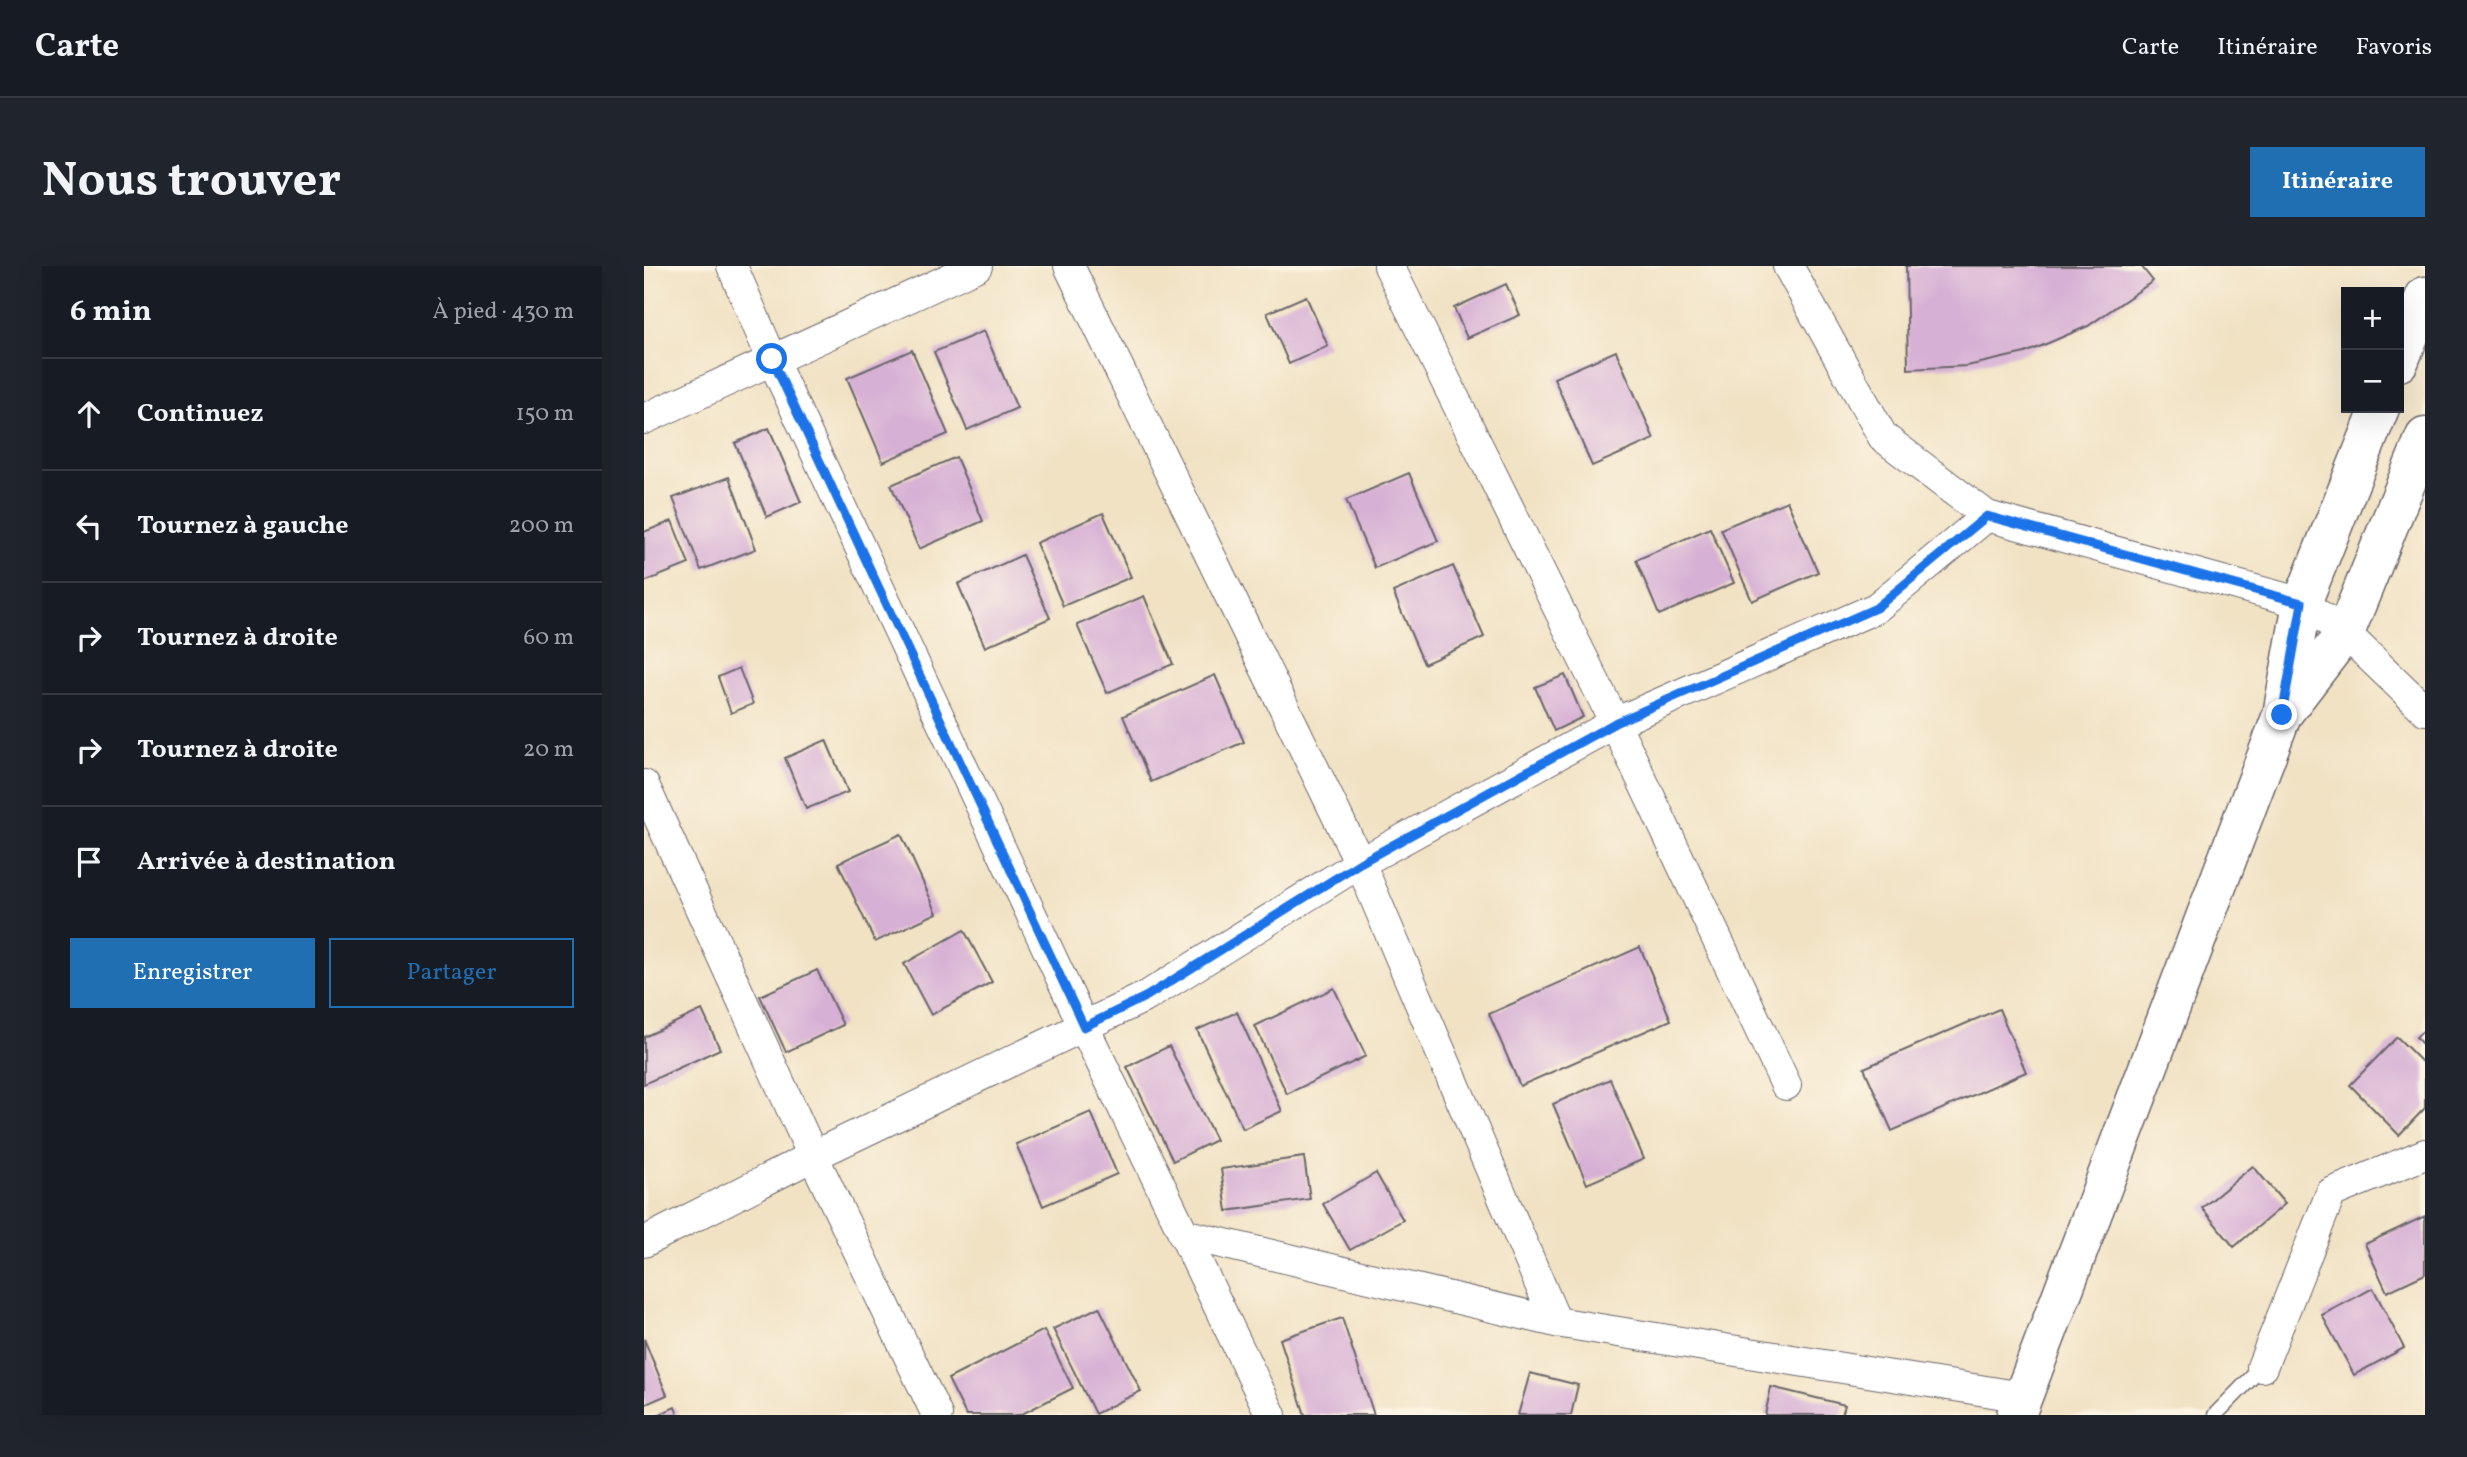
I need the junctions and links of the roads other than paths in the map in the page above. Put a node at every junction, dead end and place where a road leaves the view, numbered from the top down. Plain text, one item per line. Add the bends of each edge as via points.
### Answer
1 (732, 266) edge
2 (977, 266) edge
3 (1069, 266) edge
4 (1389, 266) edge
5 (1788, 266) edge
6 (2425, 296) edge
7 (2404, 350) edge
8 (772, 359) junction
9 (2379, 413) edge
10 (644, 419) edge
11 (2425, 437) edge
12 (1987, 516) junction
13 (2302, 603) junction
14 (2345, 633) junction
15 (2425, 710) edge
16 (2282, 715) junction
17 (1615, 723) junction
18 (644, 785) edge
19 (1360, 863) junction
20 (1084, 1027) junction
21 (1786, 1085) dead end
22 (2425, 1154) edge
23 (813, 1156) junction
24 (1183, 1234) junction
25 (644, 1242) edge
26 (1556, 1322) junction
27 (2262, 1367) joint
28 (2020, 1406) edge
29 (937, 1415) edge
30 (1271, 1415) edge
31 (2215, 1415) edge

1 - 8 street
2 - 8 street
3 - 19 street
4 - 17 street
5 - 12 street via 1883,437
6 - 7 main road
8 - 10 street
8 - 20 street
9 - 13 main road
11 - 14 main road
12 - 13 street
12 - 17 street via 1876,608
13 - 14 street
13 - 16 main road
14 - 15 street
14 - 16 main road
16 - 28 main road
17 - 19 street
17 - 21 street
18 - 23 street
19 - 20 street via 1147,996
19 - 26 street
20 - 23 street
20 - 24 street
22 - 27 street via 2331,1194
23 - 25 street
23 - 29 street
24 - 26 street
24 - 30 street
26 - 28 street
27 - 31 lane

